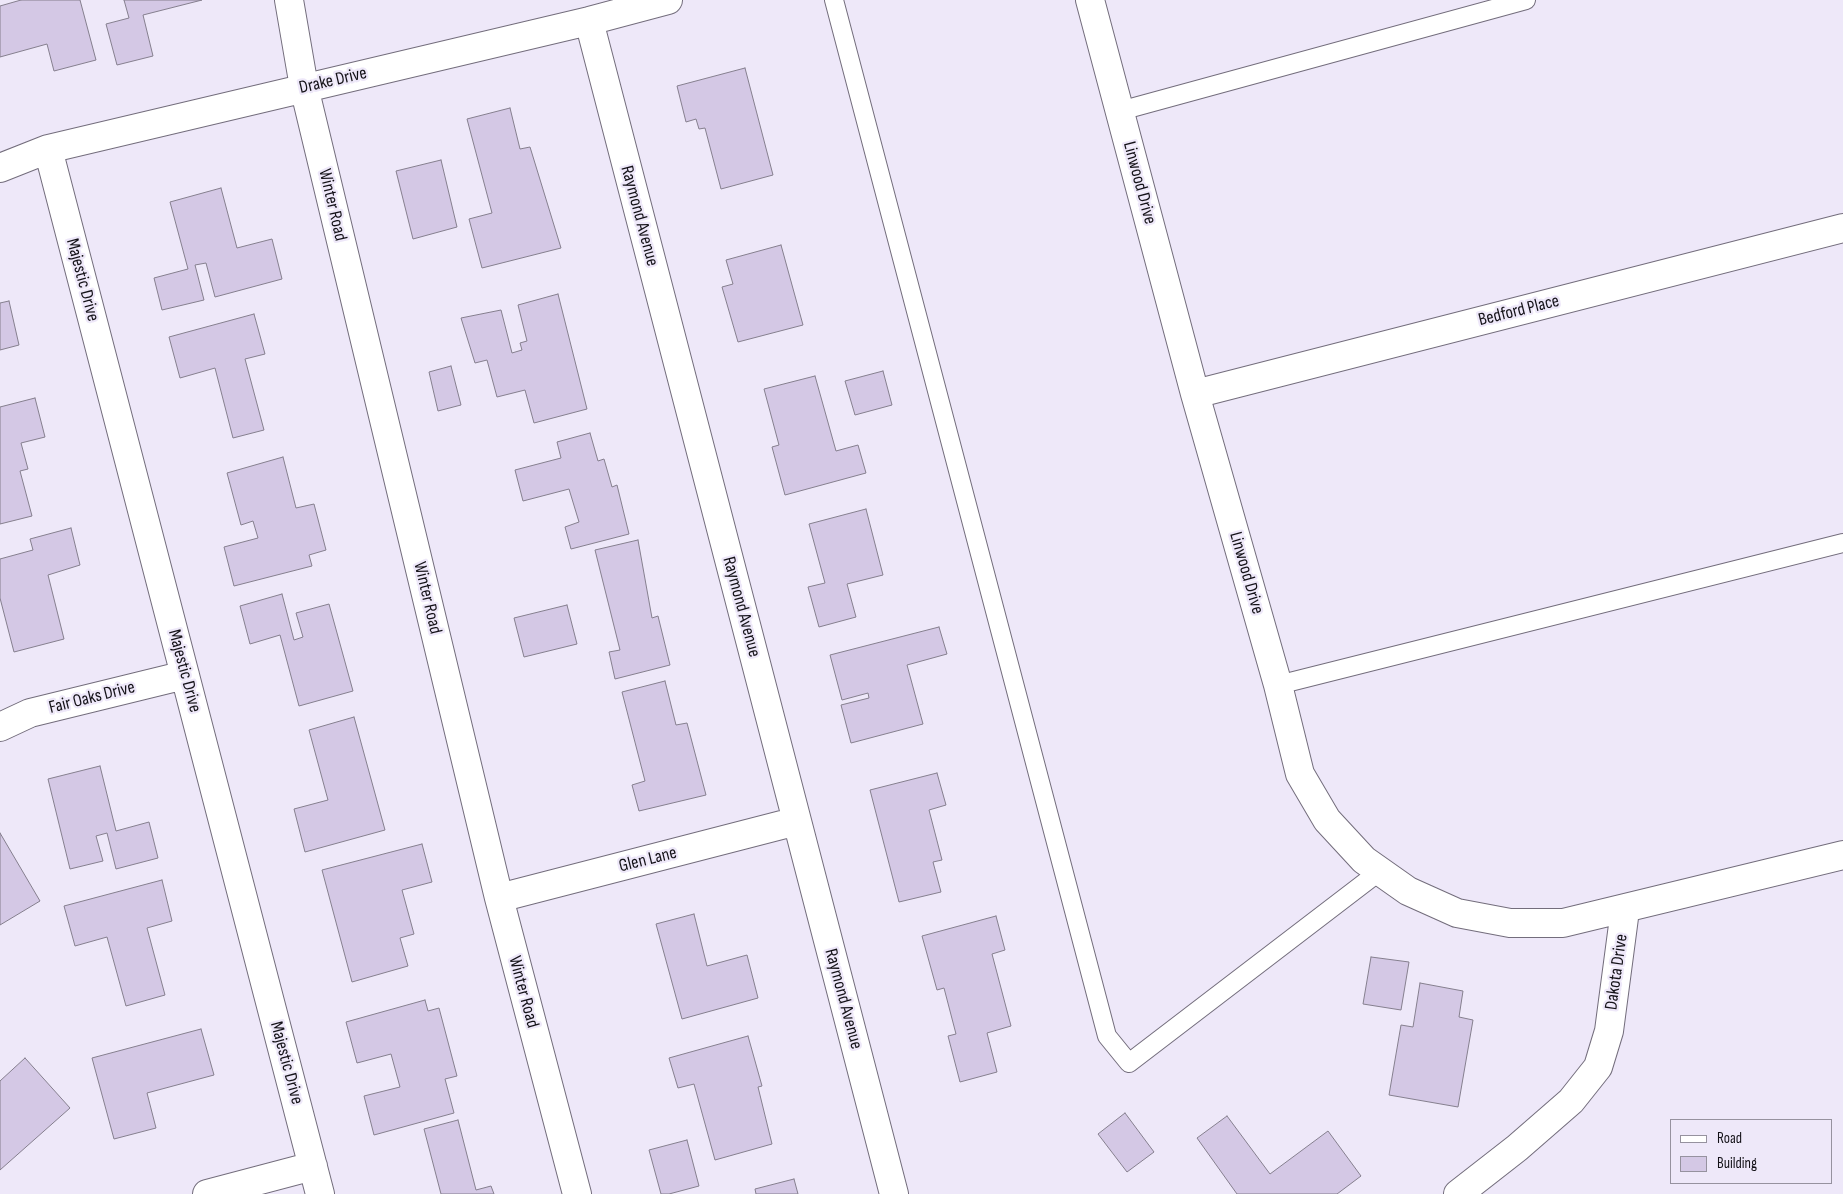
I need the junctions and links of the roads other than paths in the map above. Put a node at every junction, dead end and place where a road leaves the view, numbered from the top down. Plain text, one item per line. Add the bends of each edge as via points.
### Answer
1 (289, 0) edge
2 (668, 0) edge
3 (834, 0) edge
4 (1090, 0) edge
5 (1526, 0) edge
6 (589, 21) junction
7 (304, 87) junction
8 (1120, 111) junction
9 (48, 149) junction
10 (0, 168) edge
11 (1843, 228) edge
12 (1195, 394) junction
13 (1843, 543) edge
14 (185, 675) junction
15 (1278, 685) junction
16 (0, 727) edge
17 (797, 821) junction
18 (1843, 855) edge
19 (1380, 872) junction
20 (498, 898) junction
21 (1625, 910) junction
22 (313, 1166) junction
23 (207, 1194) edge
24 (320, 1194) edge
25 (577, 1194) edge
26 (894, 1194) edge
27 (1458, 1194) edge

1 - 7 street, Winter Road
2 - 6 street, Drake Drive
3 - 19 lane via 1107,1036 1129,1063
4 - 8 street, Linwood Drive
5 - 8 lane
6 - 7 street, Drake Drive
6 - 17 street, Raymond Avenue
7 - 9 street, Drake Drive
7 - 20 street, Winter Road
8 - 12 street, Linwood Drive
9 - 10 street, Drake Drive
9 - 14 street, Majestic Drive
11 - 12 street, Bedford Place
12 - 15 street, Linwood Drive
13 - 15 lane
14 - 16 street, Fair Oaks Drive via 30,713
14 - 22 street, Majestic Drive
15 - 19 street, Linwood Drive via 1300,774 1327,820 1364,860
17 - 20 street, Glen Lane
17 - 26 street, Raymond Avenue
18 - 21 street, Dakota Drive
19 - 21 street, Linwood Drive via 1408,891 1457,913 1510,923 1563,923
20 - 25 street, Winter Road
21 - 27 street, Dakota Drive via 1609,1031 1598,1068 1571,1101
22 - 23 street
22 - 24 street, Majestic Drive

